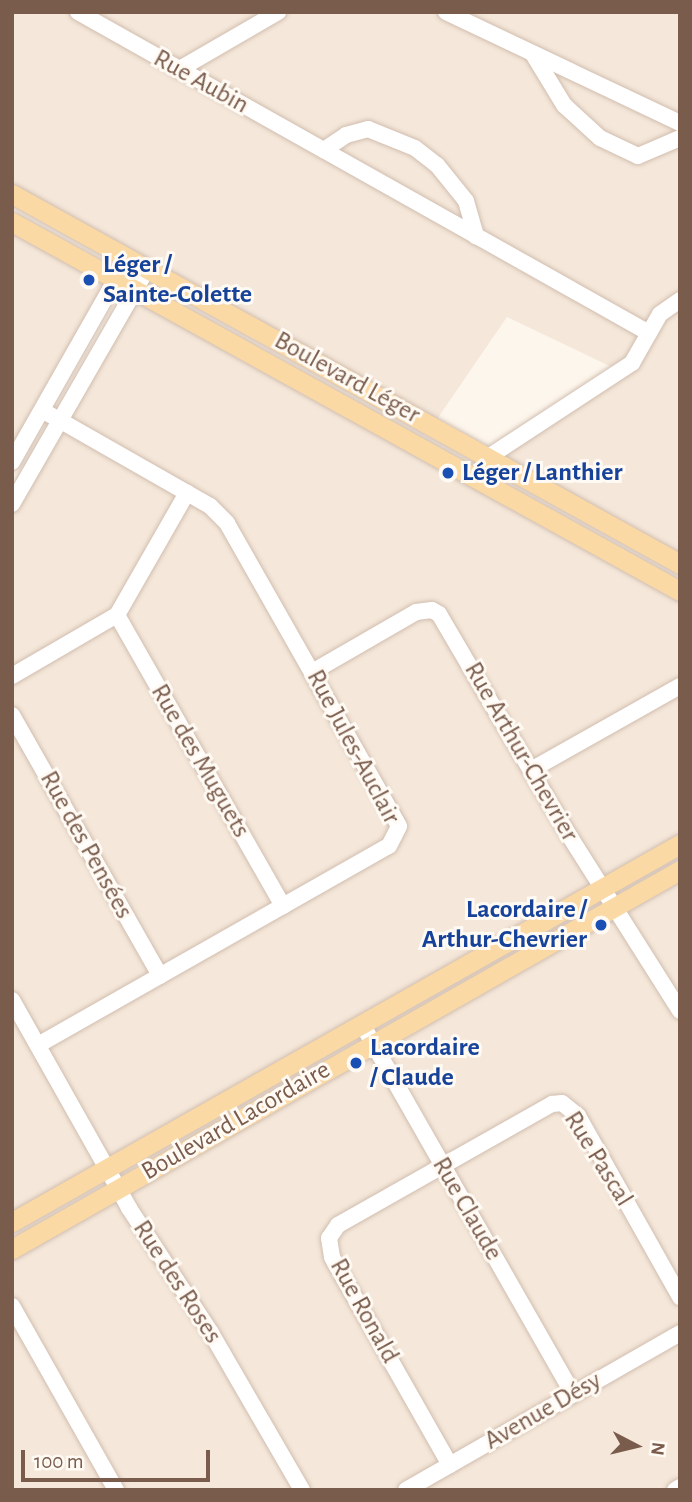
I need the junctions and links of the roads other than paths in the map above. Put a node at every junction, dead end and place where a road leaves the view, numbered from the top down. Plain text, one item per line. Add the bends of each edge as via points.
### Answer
1 (78, 12) edge
2 (278, 12) edge
3 (446, 12) edge
4 (533, 54) junction
5 (178, 70) junction
6 (680, 123) edge
7 (680, 138) edge
8 (324, 150) junction
9 (12, 194) edge
10 (12, 222) edge
11 (476, 237) junction
12 (128, 258) junction
13 (147, 269) junction
14 (116, 280) junction
15 (135, 291) junction
16 (680, 300) edge
17 (649, 333) junction
18 (42, 410) junction
19 (61, 421) junction
20 (14, 451) edge
21 (490, 456) junction
22 (37, 462) junction
23 (477, 477) junction
24 (187, 493) junction
25 (12, 504) edge
26 (680, 564) edge
27 (680, 591) edge
28 (117, 615) junction
29 (314, 671) junction
30 (12, 676) edge
31 (680, 686) edge
32 (12, 715) edge
33 (531, 770) junction
34 (680, 844) edge
35 (680, 870) edge
36 (602, 888) junction
37 (283, 906) junction
38 (616, 906) junction
39 (160, 976) junction
40 (12, 1000) edge
41 (680, 1011) edge
42 (362, 1024) junction
43 (373, 1043) junction
44 (38, 1045) junction
45 (442, 1165) junction
46 (108, 1168) junction
47 (119, 1188) junction
48 (12, 1222) edge
49 (12, 1249) edge
50 (680, 1297) edge
51 (12, 1306) edge
52 (680, 1333) edge
53 (573, 1394) junction
54 (450, 1465) junction
55 (680, 1487) edge
56 (116, 1490) edge
57 (302, 1490) edge
58 (406, 1490) edge
59 (675, 1490) edge

1 - 5 street, Rue Aubin
2 - 5 street
3 - 4 street
4 - 6 street
4 - 7 street via 564,105 600,138 638,156
5 - 8 street, Rue Aubin
8 - 11 street, Rue Aubin
8 - 11 street via 346,135 368,129 415,148 462,194
9 - 12 main road, Boulevard Léger
10 - 14 main road, Boulevard Léger
11 - 17 street, Rue Aubin
12 - 13 main road, Boulevard Léger
12 - 14 street
13 - 15 street
13 - 21 main road, Boulevard Léger
14 - 15 main road, Boulevard Léger
14 - 18 street
15 - 19 street
15 - 23 main road, Boulevard Léger
16 - 17 street via 660,314
17 - 21 street via 632,363
18 - 19 street, Rue Jules-Auclair
18 - 20 street
19 - 22 street
19 - 24 street, Rue Jules-Auclair
20 - 22 street
21 - 23 street
21 - 26 main road, Boulevard Léger
22 - 25 street
23 - 27 main road, Boulevard Léger
24 - 28 street
24 - 29 street, Rue Jules-Auclair via 228,523
28 - 30 street
28 - 37 street, Rue des Muguets
29 - 33 street, Rue Arthur-Chevrier via 415,612 432,610 445,621
29 - 37 street, Rue Jules-Auclair via 396,819 398,835 389,846
31 - 33 street
32 - 39 street, Rue des Pensées
33 - 36 street, Rue Arthur-Chevrier
34 - 36 main road, Boulevard Lacordaire
35 - 38 main road, Boulevard Lacordaire
36 - 38 street, Rue Arthur-Chevrier
36 - 42 main road, Boulevard Lacordaire
37 - 39 street, Rue Jules-Auclair
38 - 41 street, Rue Arthur-Chevrier
38 - 43 main road, Boulevard Lacordaire
39 - 44 street, Rue Jules-Auclair
40 - 44 street, Rue des Roses
42 - 43 street, Rue Claude
42 - 46 main road, Boulevard Lacordaire
43 - 45 street, Rue Claude
43 - 47 main road, Boulevard Lacordaire
44 - 46 street, Rue des Roses
45 - 50 street, Rue Pascal via 552,1104 572,1107
45 - 53 street, Rue Claude
45 - 54 street, Rue Ronald via 338,1225 329,1238 332,1257
46 - 47 street, Rue des Roses
46 - 48 main road, Boulevard Lacordaire
47 - 49 main road, Boulevard Lacordaire
47 - 57 street, Rue des Roses via 211,1333
51 - 56 street
52 - 53 street, Avenue Désy
53 - 54 street, Avenue Désy
54 - 58 street, Avenue Désy
55 - 59 street

